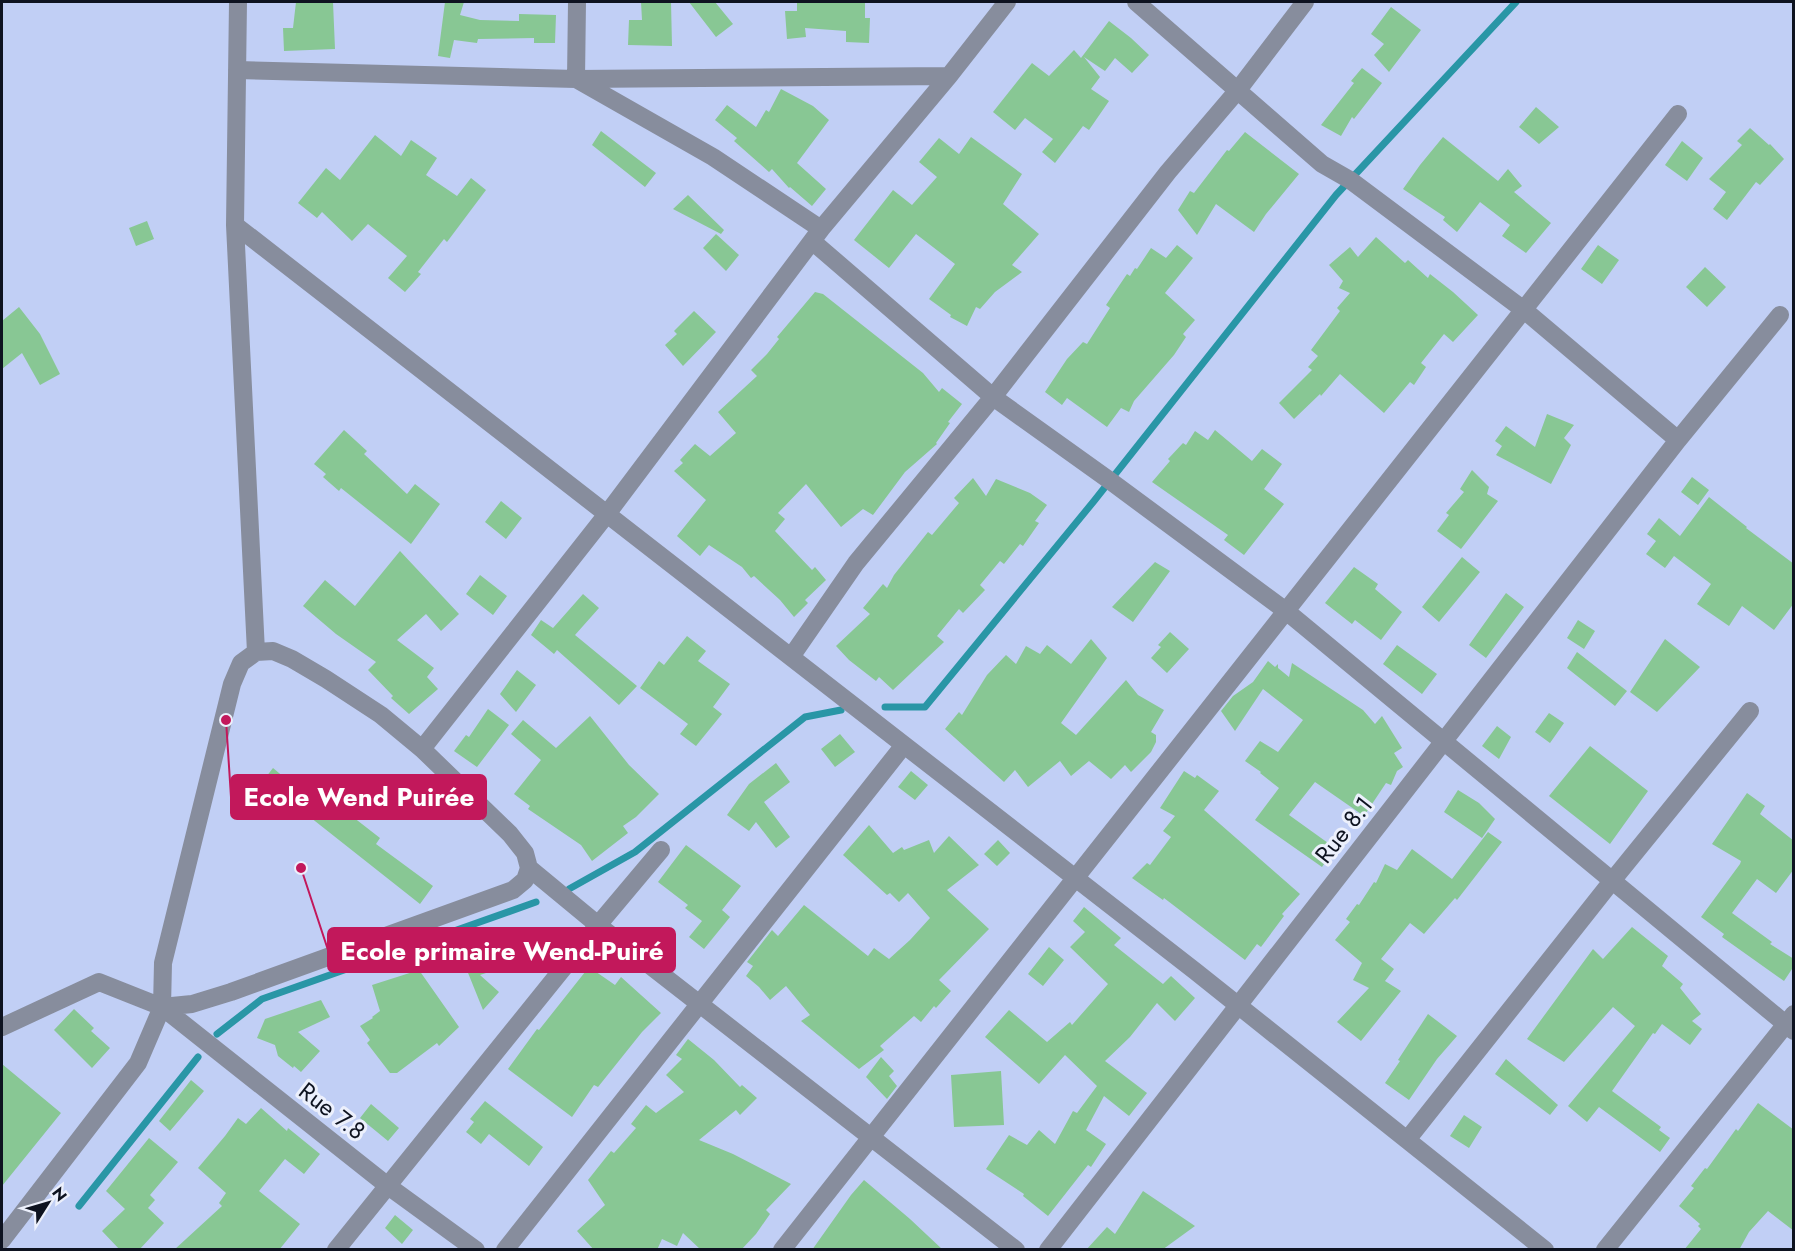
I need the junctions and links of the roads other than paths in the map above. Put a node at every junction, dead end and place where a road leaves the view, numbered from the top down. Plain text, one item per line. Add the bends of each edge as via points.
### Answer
1 (238, 2) edge
2 (577, 2) edge
3 (1007, 2) edge
4 (1136, 2) edge
5 (1305, 2) edge
6 (237, 70) junction
7 (949, 76) junction
8 (576, 79) junction
9 (1238, 90) junction
10 (1678, 114) dead end
11 (235, 225) junction
12 (817, 235) junction
13 (1524, 310) junction
14 (1780, 315) dead end
15 (993, 398) junction
16 (1678, 440) junction
17 (607, 514) junction
18 (1286, 611) junction
19 (256, 652) junction
20 (791, 657) junction
21 (1750, 711) dead end
22 (1443, 741) junction
23 (904, 745) junction
24 (422, 749) junction
25 (661, 849) dead end
26 (530, 868) junction
27 (1075, 878) junction
28 (1612, 881) junction
29 (598, 925) junction
30 (699, 1004) junction
31 (1238, 1005) junction
32 (162, 1007) junction
33 (1791, 1023) edge
34 (2, 1027) edge
35 (871, 1137) junction
36 (1407, 1140) junction
37 (388, 1185) junction
38 (2, 1240) edge
39 (336, 1250) edge
40 (476, 1250) edge
41 (505, 1250) edge
42 (782, 1250) edge
43 (1016, 1250) edge
44 (1048, 1250) edge
45 (1545, 1250) edge
46 (1605, 1250) edge

1 - 6 street
2 - 8 street
3 - 7 street
4 - 9 street
5 - 9 street
6 - 8 street
6 - 11 street
7 - 8 street
7 - 12 street
8 - 12 street via 713,157
9 - 13 street via 1322,164 1350,180
9 - 15 street via 1168,172
10 - 13 street
11 - 17 street
11 - 19 street
12 - 15 street
12 - 17 street
13 - 16 street
13 - 18 street
14 - 16 street, Rue 8.1
15 - 18 street
15 - 20 street via 856,563
16 - 22 street, Rue 8.1
17 - 20 street
17 - 24 street
18 - 22 street
18 - 27 street
19 - 24 street via 273,651 292,659 381,715
19 - 32 street via 241,663 232,684 163,963
20 - 23 street
21 - 28 street
22 - 28 street
22 - 31 street, Rue 8.1
23 - 27 street
23 - 30 street
24 - 26 street via 510,834 525,852
25 - 29 street
26 - 29 street
26 - 32 street via 525,880 513,890 231,992 192,1004
27 - 31 street
27 - 35 street
28 - 33 street
28 - 36 street
29 - 30 street
29 - 37 street
30 - 35 street
30 - 41 street
31 - 36 street
31 - 44 street, Rue 8.1
32 - 34 street via 99,982
32 - 37 street, Rue 7.8
32 - 38 street via 138,1063
33 - 46 street
35 - 42 street
35 - 43 street
36 - 45 street
37 - 39 street
37 - 40 street, Rue 7.8

